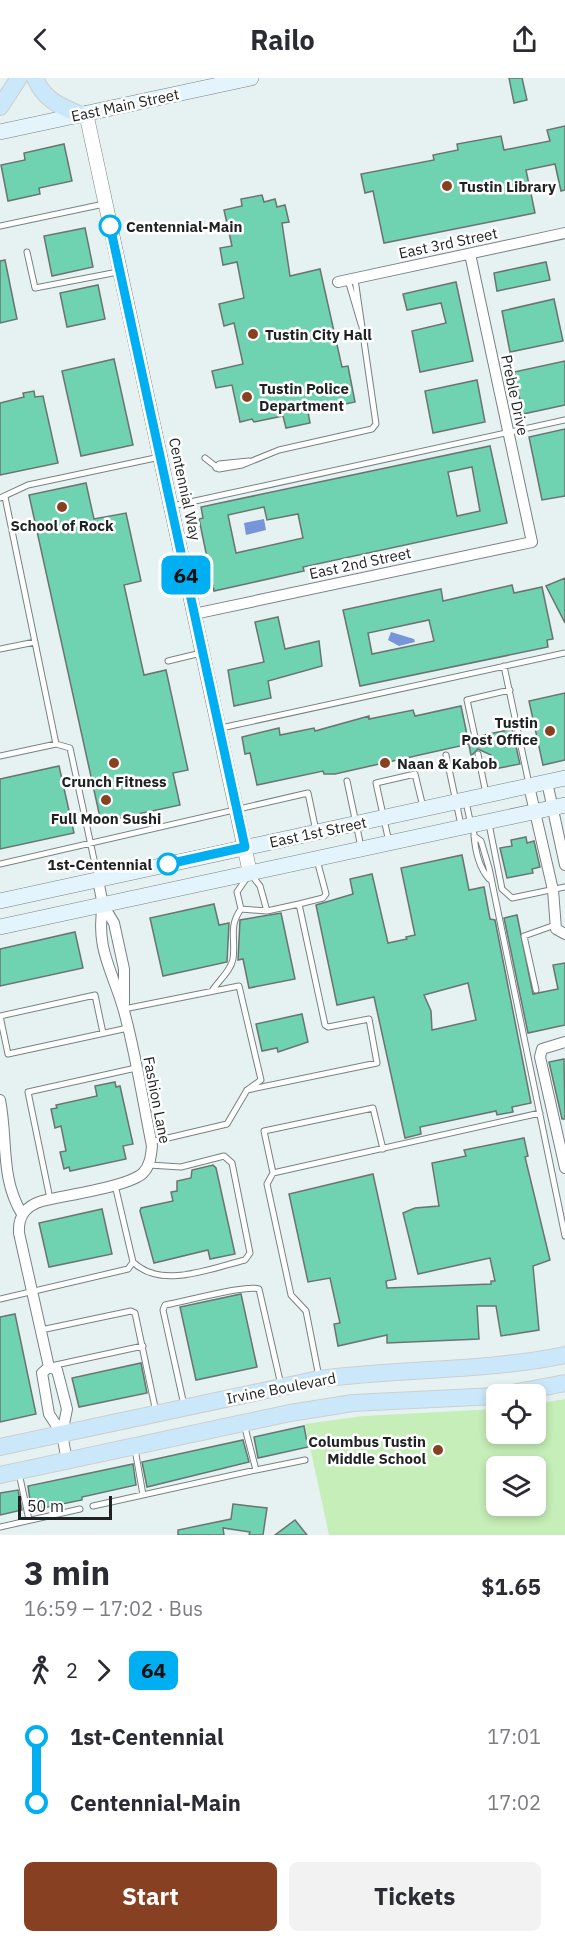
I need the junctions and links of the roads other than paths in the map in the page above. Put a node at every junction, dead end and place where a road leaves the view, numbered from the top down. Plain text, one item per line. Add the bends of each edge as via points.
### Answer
1 (19, 78) edge
2 (35, 78) edge
3 (251, 78) edge
4 (0, 107) edge
5 (83, 114) junction
6 (0, 132) edge
7 (105, 204) junction
8 (0, 226) edge
9 (565, 233) edge
10 (27, 252) dead end
11 (470, 254) junction
12 (120, 271) junction
13 (347, 280) joint
14 (565, 420) edge
15 (507, 433) junction
16 (162, 456) junction
17 (205, 458) dead end
18 (3, 497) edge
19 (172, 506) junction
20 (532, 542) joint
21 (194, 614) junction
22 (35, 642) junction
23 (0, 649) edge
24 (203, 653) junction
25 (565, 653) edge
26 (168, 661) dead end
27 (504, 666) junction
28 (510, 690) junction
29 (219, 728) junction
30 (475, 737) dead end
31 (56, 744) junction
32 (478, 754) dead end
33 (446, 755) dead end
34 (0, 756) edge
35 (565, 778) edge
36 (346, 781) dead end
37 (547, 782) junction
38 (529, 786) junction
39 (487, 795) junction
40 (461, 801) junction
41 (559, 806) edge
42 (237, 808) junction
43 (423, 809) junction
44 (534, 811) junction
45 (383, 818) junction
46 (489, 821) junction
47 (356, 824) junction
48 (469, 829) junction
49 (317, 832) junction
50 (389, 843) junction
51 (90, 844) junction
52 (245, 847) junction
53 (361, 849) junction
54 (317, 858) junction
55 (0, 864) edge
56 (565, 865) edge
57 (250, 873) junction
58 (98, 880) junction
59 (565, 887) edge
60 (553, 890) junction
61 (0, 901) edge
62 (299, 904) junction
63 (103, 905) junction
64 (241, 909) junction
65 (267, 911) junction
66 (555, 925) junction
67 (0, 927) edge
68 (565, 934) edge
69 (536, 990) dead end
70 (212, 991) junction
71 (124, 1009) junction
72 (128, 1028) junction
73 (103, 1033) junction
74 (565, 1042) edge
75 (136, 1068) junction
76 (247, 1090) junction
77 (0, 1100) edge
78 (540, 1113) junction
79 (151, 1142) junction
80 (383, 1149) junction
81 (2, 1159) edge
82 (149, 1165) junction
83 (565, 1168) edge
84 (273, 1173) junction
85 (115, 1184) junction
86 (51, 1199) junction
87 (22, 1214) junction
88 (565, 1236) edge
89 (133, 1262) junction
90 (32, 1292) junction
91 (0, 1299) edge
92 (40, 1330) junction
93 (143, 1346) junction
94 (565, 1355) edge
95 (49, 1367) junction
96 (319, 1379) junction
97 (562, 1381) edge
98 (546, 1385) edge
99 (275, 1388) junction
100 (486, 1396) edge
101 (184, 1407) junction
102 (156, 1413) junction
103 (244, 1422) junction
104 (62, 1434) junction
105 (134, 1446) junction
106 (0, 1447) edge
107 (305, 1460) dead end
108 (68, 1461) junction
109 (256, 1470) junction
110 (19, 1471) junction
111 (0, 1475) edge
112 (143, 1495) junction
113 (93, 1506) dead end
114 (80, 1509) dead end
115 (29, 1520) junction
116 (0, 1527) edge

1 - 4 main road
2 - 5 main road via 54,104
3 - 5 main road, East Main Street
5 - 6 main road, East Main Street
5 - 7 street, Centennial Way
7 - 8 lane
7 - 12 street, Centennial Way
9 - 11 street, East 3rd Street
10 - 12 lane via 35,288
11 - 13 street, East 3rd Street
11 - 15 street, Preble Drive
12 - 16 street, Centennial Way
13 - 17 lane via 362,326 376,424 372,429 279,450 251,461 219,464 216,468
14 - 15 lane
15 - 19 lane
15 - 20 street, Preble Drive
16 - 18 lane via 28,485
16 - 19 street, Centennial Way
18 - 22 lane
19 - 21 street, Centennial Way
20 - 21 street, East 2nd Street
21 - 24 street, Centennial Way
22 - 23 lane
22 - 31 lane
24 - 26 lane
24 - 29 street, Centennial Way
25 - 27 lane
27 - 28 lane
27 - 29 lane
28 - 30 lane via 466,700
28 - 38 lane
29 - 42 street, Centennial Way
31 - 34 lane
31 - 51 lane via 70,748
32 - 39 lane
33 - 40 lane
35 - 37 main road, East 1st Street
36 - 47 lane
37 - 38 main road, East 1st Street
37 - 41 street
38 - 39 main road, East 1st Street
38 - 44 street
39 - 40 main road, East 1st Street
40 - 43 main road, East 1st Street
40 - 48 lane
40 - 48 lane
41 - 44 main road, East 1st Street
41 - 56 street
42 - 49 lane via 308,793
42 - 51 lane
42 - 52 street, Centennial Way
43 - 45 main road, East 1st Street
43 - 45 lane via 415,774 376,783
44 - 46 main road, East 1st Street
44 - 60 street
45 - 47 main road, East 1st Street
45 - 50 lane
46 - 48 main road, East 1st Street
46 - 60 lane via 506,894 512,898
47 - 49 main road, East 1st Street
47 - 53 lane
48 - 50 main road, East 1st Street
48 - 78 lane via 482,870 489,879
49 - 52 main road, East 1st Street
50 - 53 main road, East 1st Street
51 - 55 lane
51 - 58 lane
52 - 57 street, Centennial Way
52 - 58 main road, East 1st Street
53 - 54 main road, East 1st Street
54 - 57 main road, East 1st Street
54 - 62 lane via 326,894
57 - 63 main road, East 1st Street
57 - 64 lane via 237,892
57 - 65 lane via 260,886
58 - 61 main road, East 1st Street
58 - 63 street, Fashion Lane
59 - 60 lane
60 - 66 street
62 - 65 lane
62 - 76 lane via 325,1025 369,1019 377,1063
63 - 67 main road, East 1st Street
63 - 71 street, Fashion Lane via 114,923 124,969
63 - 71 street, Fashion Lane via 99,927 109,972
64 - 65 lane
64 - 70 lane via 231,928 230,967
66 - 68 street
66 - 69 lane via 524,936
70 - 71 lane
70 - 76 lane via 239,986 261,1080
71 - 72 street, Fashion Lane
72 - 73 lane
72 - 75 street, Fashion Lane
73 - 73 lane via 8,1054 0,1016 95,995
74 - 83 street via 542,1049 540,1058
75 - 79 street, Fashion Lane
75 - 86 lane via 28,1092
76 - 79 lane via 227,1124
77 - 81 street
78 - 80 lane
78 - 88 lane
79 - 82 street, Fashion Lane
80 - 84 lane
80 - 84 lane via 373,1108 264,1131
81 - 87 street via 11,1198
82 - 85 street, Fashion Lane via 138,1177
82 - 89 lane via 181,1167 224,1156 232,1162 250,1253 245,1260 170,1277 139,1268
84 - 96 lane via 267,1184 291,1295 306,1311
85 - 86 street, Fashion Lane
85 - 89 lane
86 - 87 street, Fashion Lane via 32,1204
87 - 90 street via 19,1233
89 - 90 lane via 128,1269
90 - 91 lane
90 - 92 street
92 - 93 lane via 132,1311
92 - 95 street
93 - 95 lane
93 - 102 lane
94 - 96 main road, Irvine Boulevard via 490,1368
95 - 104 street via 57,1370 67,1409
95 - 104 street via 42,1373 49,1414
96 - 99 main road, Irvine Boulevard
97 - 98 main road
99 - 101 main road, Irvine Boulevard
99 - 101 lane via 259,1290 254,1287 165,1305
99 - 103 main road via 263,1402 249,1405 243,1413
100 - 103 main road, Irvine Boulevard via 353,1403
101 - 102 main road, Irvine Boulevard
101 - 105 main road via 181,1423
102 - 104 main road, Irvine Boulevard
103 - 105 main road, Irvine Boulevard
103 - 109 lane
104 - 106 main road, Irvine Boulevard
104 - 108 street
105 - 108 main road, Irvine Boulevard
105 - 112 lane
107 - 109 lane
108 - 110 main road, Irvine Boulevard
109 - 112 lane
110 - 111 main road, Irvine Boulevard
110 - 115 lane
112 - 113 lane
114 - 115 lane
115 - 116 lane

